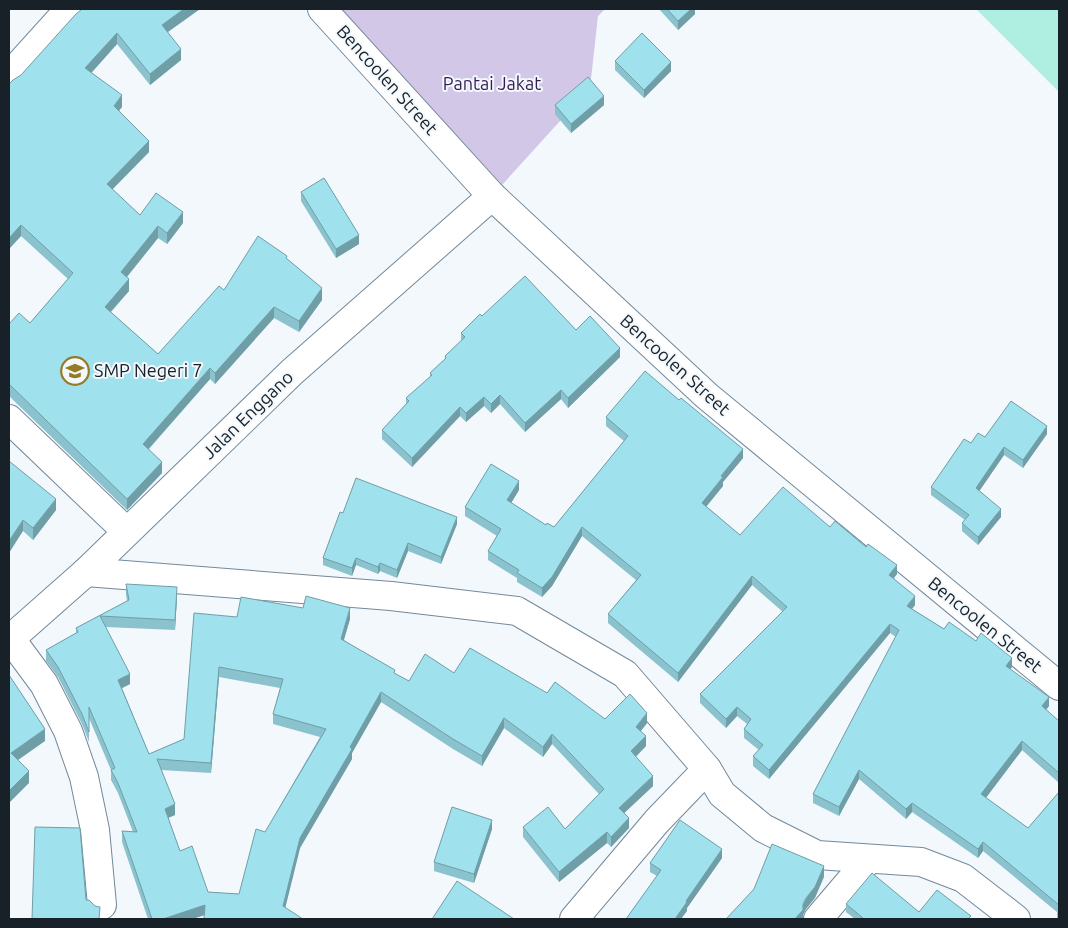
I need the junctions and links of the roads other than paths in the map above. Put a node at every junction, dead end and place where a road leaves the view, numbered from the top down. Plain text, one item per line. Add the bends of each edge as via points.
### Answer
1 (72, 9) edge
2 (322, 9) edge
3 (9, 76) edge
4 (492, 196) junction
5 (9, 419) edge
6 (126, 531) junction
7 (86, 572) junction
8 (10, 639) edge
9 (1059, 686) edge
10 (707, 769) junction
11 (869, 859) junction
12 (102, 905) dead end
13 (574, 919) edge
14 (818, 919) edge
15 (1016, 919) edge

1 - 3 street
2 - 4 street, Bencoolen Street
4 - 6 street, Jalan Enggano via 292,372
4 - 9 street, Bencoolen Street via 707,396
5 - 6 street
6 - 7 street, Jalan Enggano
7 - 8 street, Jalan Enggano
7 - 10 street via 391,596 517,611 625,674
8 - 12 street via 44,684 68,731 84,777 95,830
10 - 11 street via 722,794 763,828 817,855
10 - 13 street via 657,821
11 - 14 street
11 - 15 street via 920,862 963,878

